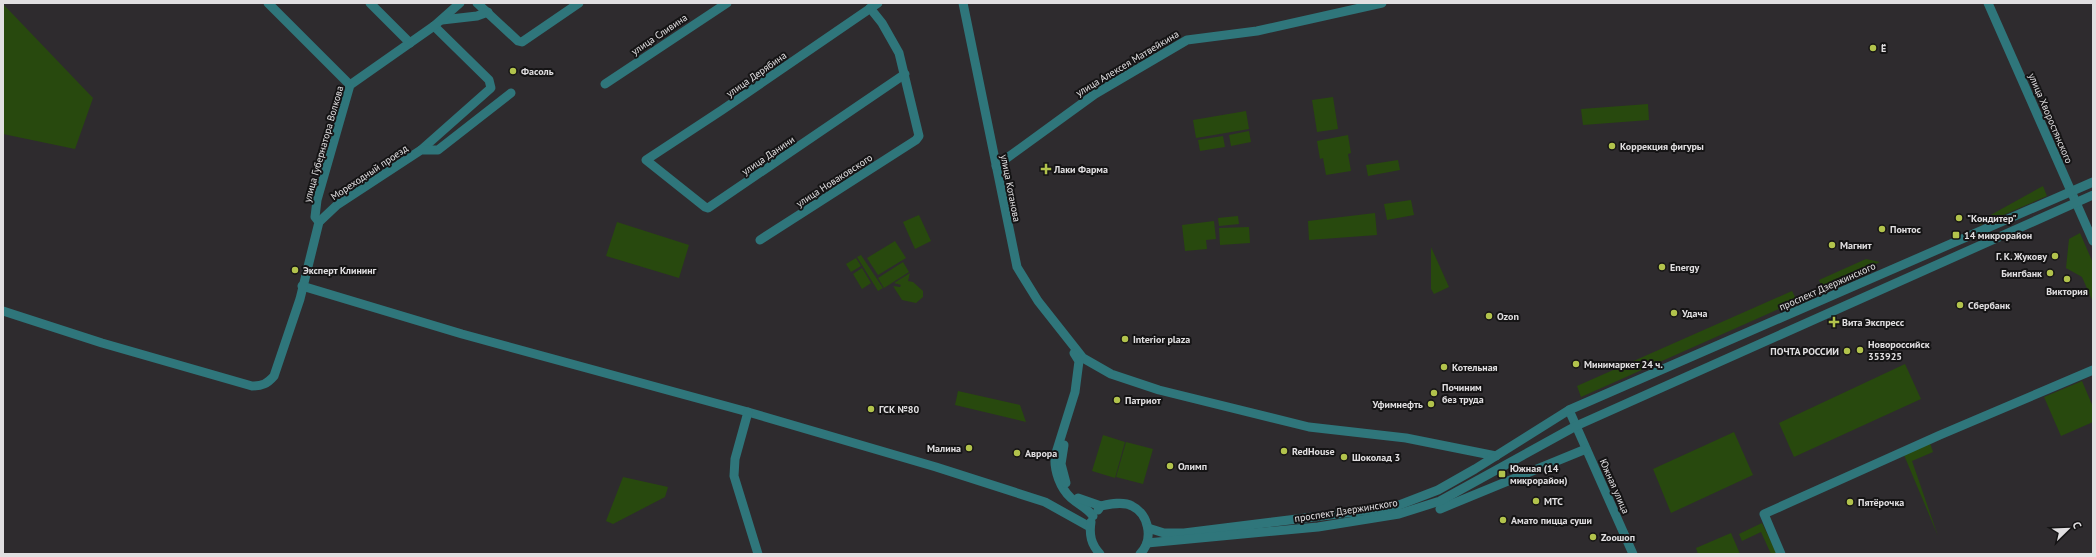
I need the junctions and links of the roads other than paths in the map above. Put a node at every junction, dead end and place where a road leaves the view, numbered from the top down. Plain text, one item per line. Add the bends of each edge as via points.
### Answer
1 (268, 3) edge
2 (370, 3) edge
3 (460, 3) edge
4 (477, 3) edge
5 (579, 3) edge
6 (727, 3) edge
7 (963, 3) edge
8 (1382, 3) edge
9 (1988, 3) edge
10 (874, 6) edge
11 (488, 12) junction
12 (437, 23) junction
13 (410, 42) junction
14 (905, 74) junction
15 (605, 84) dead end
16 (350, 85) junction
17 (511, 93) dead end
18 (422, 150) junction
19 (646, 160) joint
20 (996, 166) junction
21 (2093, 182) edge
22 (2071, 192) junction
23 (2093, 195) edge
24 (2076, 203) junction
25 (319, 223) junction
26 (1975, 233) junction
27 (760, 240) dead end
28 (2093, 241) edge
29 (1981, 246) junction
30 (302, 286) junction
31 (1038, 301) junction
32 (3, 311) edge
33 (1083, 358) junction
34 (1097, 368) junction
35 (2093, 370) edge
36 (1084, 371) junction
37 (1569, 410) junction
38 (748, 412) junction
39 (1576, 426) junction
40 (1586, 448) junction
41 (1477, 453) junction
42 (1496, 456) junction
43 (1484, 463) junction
44 (1067, 493) junction
45 (1101, 506) junction
46 (1056, 507) junction
47 (1440, 509) dead end
48 (1093, 516) junction
49 (1090, 528) junction
50 (1148, 528) junction
51 (1147, 544) junction
52 (758, 554) edge
53 (1100, 554) edge
54 (1140, 554) edge
55 (1633, 554) edge
56 (1781, 554) edge

1 - 16 street
2 - 13 street
3 - 12 street, улица Губернатора Волкова
4 - 11 street
5 - 11 street via 522,42
6 - 15 street, улица Сливина
7 - 20 street, улица Котанова
8 - 20 street, улица Алексея Матвейкина via 1265,29 1187,40 1095,94
9 - 22 street, улица Хворостянского
10 - 14 street via 899,53
10 - 19 street, улица Дерябина
11 - 12 street
12 - 13 street, улица Губернатора Волкова
12 - 18 street via 489,80 491,88
13 - 16 street, улица Губернатора Волкова
14 - 19 street, улица Данини via 708,208
14 - 27 street, улица Новаковского via 919,136 916,140
16 - 25 street, улица Губернатора Волкова via 317,200 315,217
17 - 18 street, Мореходный проезд via 438,150
18 - 25 street, Мореходный проезд via 337,205
20 - 31 street, улица Котанова via 1017,267
21 - 22 street, проспект Дзержинского
22 - 24 street, улица Хворостянского
22 - 26 street, проспект Дзержинского
23 - 24 street, проспект Дзержинского
24 - 28 street, улица Хворостянского
24 - 29 street, проспект Дзержинского
25 - 30 street
26 - 29 street
26 - 37 street, проспект Дзержинского
29 - 39 street, проспект Дзержинского
30 - 32 street via 274,376 261,386 252,386 102,343
30 - 38 street via 462,334
31 - 33 street, улица Котанова
31 - 44 street via 1047,319 1078,361 1075,392 1055,456 1056,473
33 - 34 street
33 - 36 street
34 - 36 street
34 - 41 street via 1159,390 1309,427 1406,438
35 - 56 street via 1940,434 1764,514
36 - 45 street via 1061,452 1061,464 1070,492 1078,498
37 - 39 street
37 - 42 street, проспект Дзержинского
38 - 46 street via 936,467
38 - 52 street via 735,459 734,476
39 - 40 street, Южная улица
39 - 51 street, проспект Дзержинского via 1440,501 1399,514 1318,527
40 - 47 street
40 - 55 street, Южная улица
41 - 42 street
41 - 43 street via 1484,458
42 - 43 street, проспект Дзержинского
43 - 50 street, проспект Дзержинского via 1438,490 1394,507 1184,533 1164,533
44 - 46 street via 1065,499
44 - 48 street
45 - 48 street
45 - 50 street via 1131,505
46 - 49 street
48 - 49 street
49 - 53 street via 1091,541
50 - 51 street
51 - 54 street

